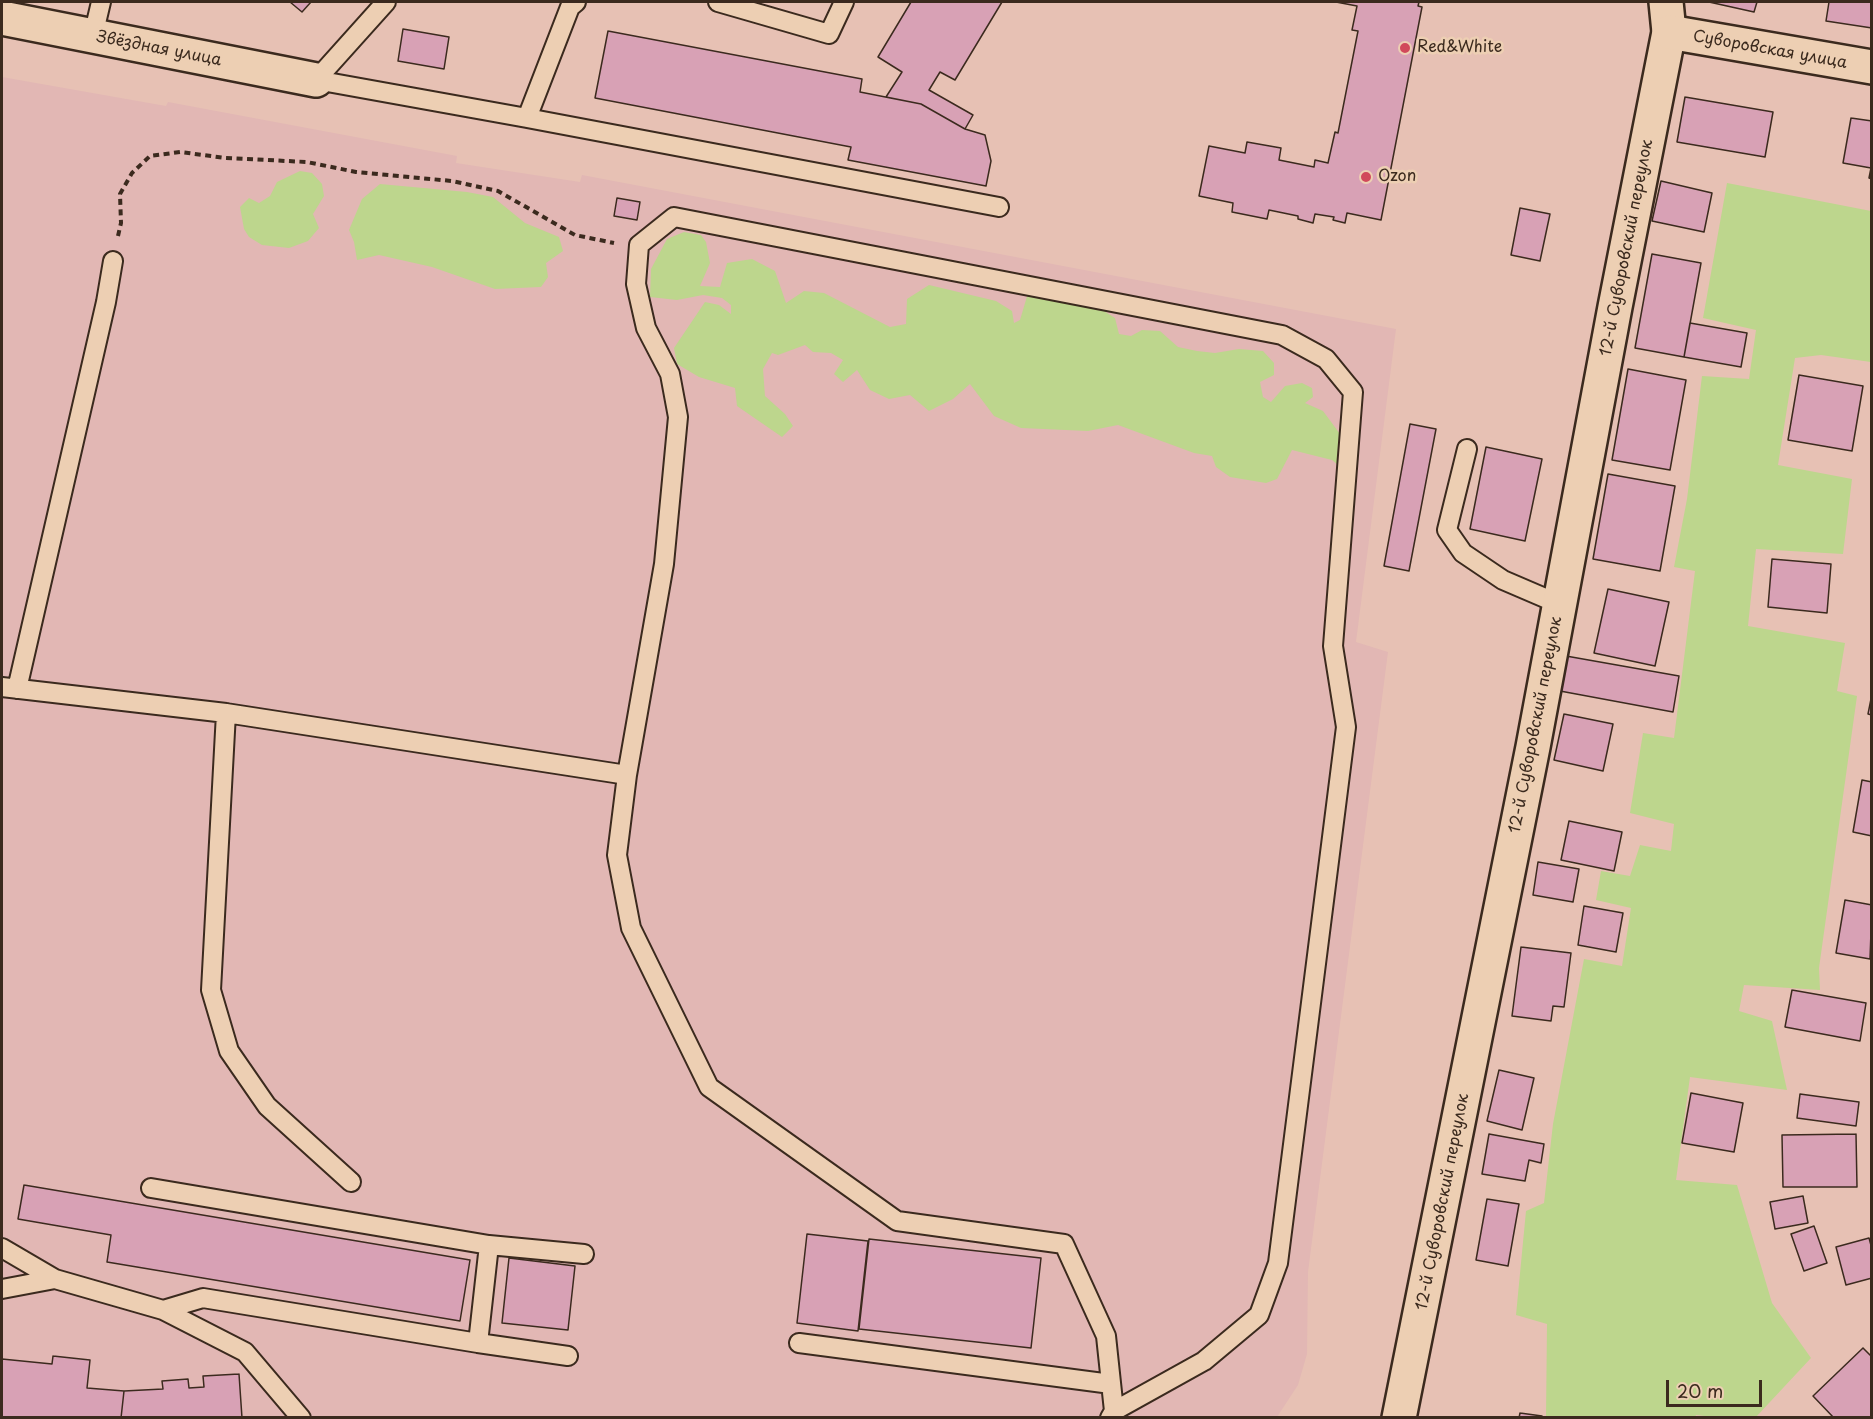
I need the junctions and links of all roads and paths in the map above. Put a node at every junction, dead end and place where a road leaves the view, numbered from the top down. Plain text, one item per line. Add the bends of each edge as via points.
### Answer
1 (101, 2) edge
2 (386, 2) edge
3 (576, 2) edge
4 (718, 2) edge
5 (844, 2) edge
6 (1654, 2) edge
7 (1668, 17) edge
8 (2, 18) edge
9 (93, 36) junction
10 (1872, 67) edge
11 (316, 80) junction
12 (527, 118) junction
13 (999, 207) dead end
14 (639, 244) junction
15 (113, 261) joint
16 (1467, 449) dead end
17 (1559, 604) junction
18 (9, 688) edge
19 (226, 713) junction
20 (627, 775) junction
21 (351, 1182) dead end
22 (151, 1188) dead end
23 (489, 1245) junction
24 (2, 1248) edge
25 (584, 1254) dead end
26 (55, 1279) junction
27 (2, 1289) edge
28 (163, 1311) junction
29 (478, 1342) junction
30 (799, 1343) dead end
31 (568, 1356) dead end
32 (1111, 1383) junction
33 (1112, 1414) edge
34 (301, 1418) edge
35 (1399, 1418) edge

1 - 9 lane
2 - 11 lane
3 - 12 lane via 570,7
4 - 5 lane via 829,34
6 - 7 street
7 - 10 street, Суворовская улица
7 - 17 street, 12-й Суворовский переулок
8 - 9 street, Звёздная улица
9 - 11 street, Звёздная улица
11 - 12 lane
12 - 13 lane
14 - 15 path via 574,235 498,191 452,181 356,172 307,162 180,152 150,156 132,173 120,194 121,222
14 - 20 lane via 636,284 646,328 670,374 678,417 664,564
14 - 33 lane via 674,217 1282,335 1326,359 1353,392 1333,646 1346,727 1278,1263 1259,1315 1204,1361
15 - 18 lane
16 - 17 lane via 1447,530 1463,553 1503,580
17 - 35 street, 12-й Суворовский переулок
18 - 19 lane
19 - 20 lane
19 - 21 lane via 211,990 229,1051 267,1106
20 - 32 lane via 616,855 631,928 709,1087 897,1221 1064,1245 1106,1336
22 - 23 lane
23 - 25 lane
23 - 29 lane
24 - 26 lane
26 - 27 lane
26 - 28 lane
28 - 29 lane via 203,1298
28 - 34 lane via 245,1352
29 - 31 lane
30 - 32 lane
32 - 33 lane

